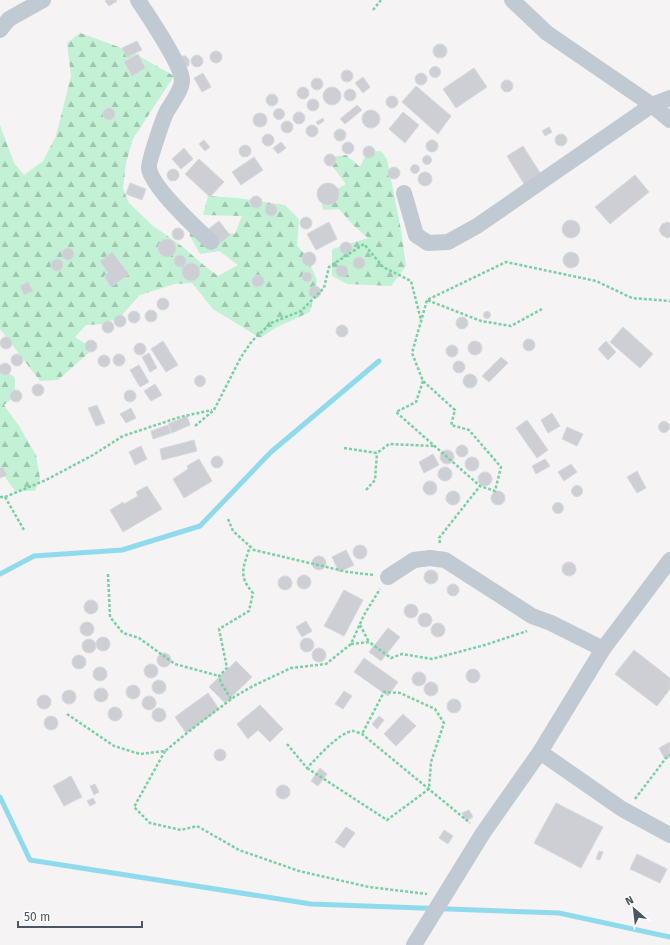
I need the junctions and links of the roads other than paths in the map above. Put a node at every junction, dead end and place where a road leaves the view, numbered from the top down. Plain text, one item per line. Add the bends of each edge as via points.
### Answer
1 (44, 0) edge
2 (138, 0) edge
3 (512, 0) edge
4 (0, 30) edge
5 (670, 98) edge
6 (652, 106) junction
7 (670, 120) edge
8 (404, 193) dead end
9 (211, 242) dead end
10 (670, 560) edge
11 (388, 577) road end
12 (603, 649) junction
13 (540, 752) junction
14 (670, 835) edge
15 (414, 945) edge

1 - 4 street via 10,19
2 - 9 street via 176,62 182,79 181,86 166,113 148,167 167,198
3 - 6 street via 547,33
5 - 6 street
6 - 7 street
6 - 8 street via 477,226 448,242 428,243 416,235
10 - 12 street
11 - 12 street via 414,560 445,560 532,616
12 - 13 street
13 - 14 street via 627,811
13 - 15 street via 483,833

